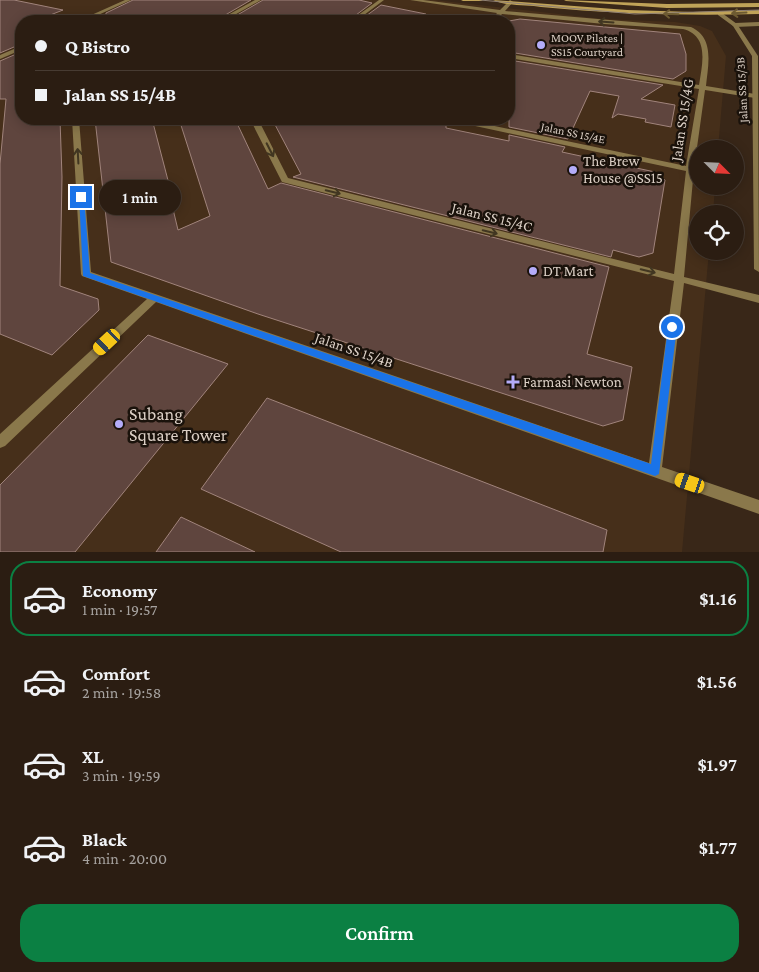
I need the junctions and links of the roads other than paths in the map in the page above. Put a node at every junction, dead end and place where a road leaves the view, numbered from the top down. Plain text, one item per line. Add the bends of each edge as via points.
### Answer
1 (129, 0) edge
2 (259, 0) edge
3 (382, 0) edge
4 (412, 0) edge
5 (463, 0) edge
6 (481, 0) edge
7 (495, 0) edge
8 (566, 0) edge
9 (510, 2) junction
10 (759, 5) edge
11 (501, 12) junction
12 (759, 12) edge
13 (720, 14) junction
14 (95, 15) edge
15 (231, 15) edge
16 (361, 15) edge
17 (498, 15) edge
18 (759, 24) edge
19 (735, 25) junction
20 (15, 51) edge
21 (0, 57) edge
22 (515, 57) edge
23 (703, 88) junction
24 (755, 96) junction
25 (76, 125) edge
26 (257, 125) edge
27 (481, 125) edge
28 (695, 140) edge
29 (689, 169) edge
30 (689, 179) edge
31 (759, 247) edge
32 (759, 269) edge
33 (679, 279) junction
34 (154, 298) junction
35 (759, 299) edge
36 (0, 442) edge
37 (655, 471) junction
38 (759, 507) edge

1 - 14 street
2 - 15 street
3 - 16 street
4 - 11 street
5 - 6 main road
7 - 9 main road
8 - 10 main road via 667,6
9 - 11 street
13 -> 9 main road via 631,13
11 - 17 street
23 -> 11 street, Jalan SS 15/4G via 707,54 695,30 690,28
12 -> 13 main road
13 - 19 street, Jalan SS 15/3B
18 - 19 street
19 - 24 street, Jalan SS 15/3B via 754,56
20 - 21 street
22 - 23 street
23 - 24 street
23 - 28 street, Jalan SS 15/4G
24 - 31 street, Jalan SS 15/3B
34 -> 25 street, Jalan SS 15/4B via 86,274
26 -> 33 street, Jalan SS 15/4C via 285,180
27 - 29 street, Jalan SS 15/4E
30 - 33 street, Jalan SS 15/4G
31 - 32 street, Jalan SS 15/3B
33 - 35 street, Jalan SS 15/4C
33 - 37 street, Jalan SS 15/4G
34 - 36 street
34 - 37 street, Jalan SS 15/4B
37 - 38 street, Jalan SS 15/4B

